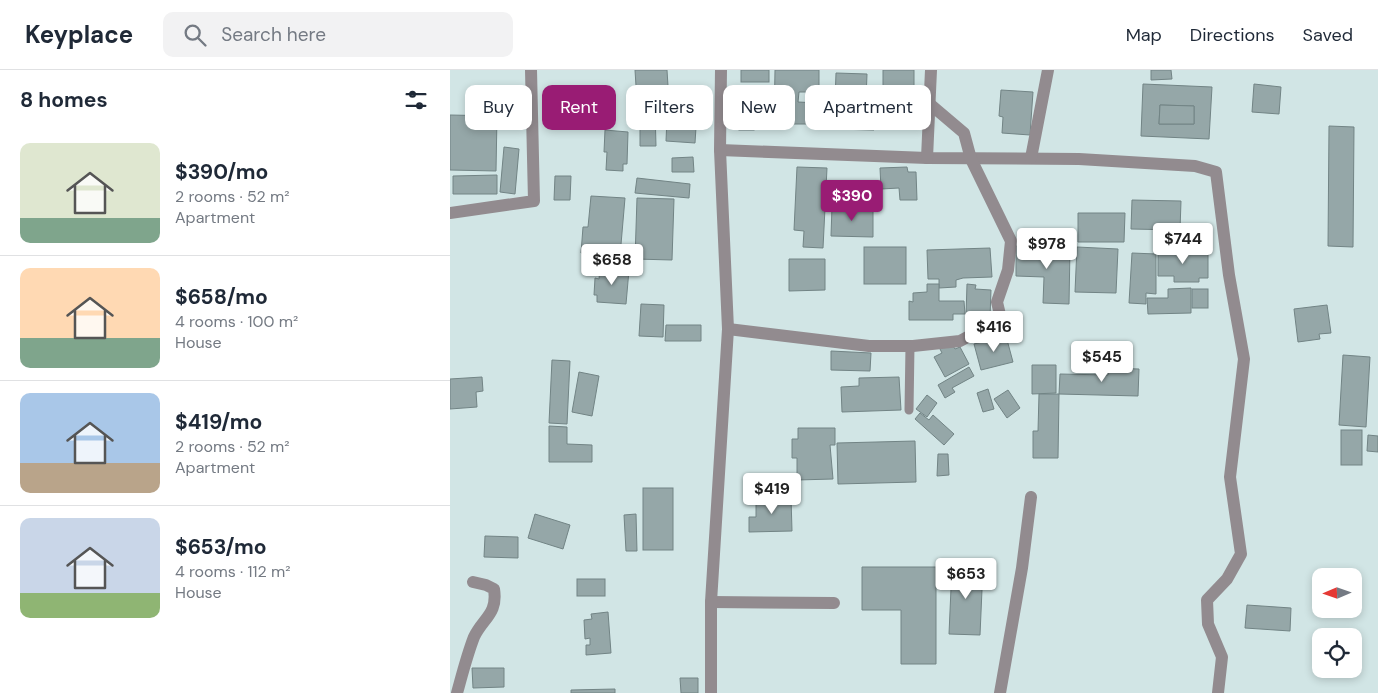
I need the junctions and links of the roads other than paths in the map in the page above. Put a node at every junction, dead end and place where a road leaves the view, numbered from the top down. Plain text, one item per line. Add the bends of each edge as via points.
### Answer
1 (531, 70) edge
2 (721, 70) edge
3 (931, 70) edge
4 (1048, 70) edge
5 (931, 85) edge
6 (931, 105) edge
7 (929, 130) edge
8 (720, 150) junction
9 (927, 158) junction
10 (1030, 158) junction
11 (971, 159) junction
12 (450, 213) edge
13 (728, 329) junction
14 (910, 346) junction
15 (909, 410) dead end
16 (1031, 497) dead end
17 (473, 582) dead end
18 (712, 602) junction
19 (834, 602) dead end
20 (457, 693) edge
21 (711, 693) edge
22 (1000, 693) edge
23 (1218, 693) edge

1 - 12 street via 534,201
2 - 8 street
3 - 5 street
4 - 10 street
6 - 11 street via 964,133
7 - 9 street
8 - 9 street
8 - 13 street
9 - 11 street
10 - 11 street
10 - 23 street via 1195,166 1216,172 1244,359 1230,477 1241,554 1227,579 1207,600 1208,624 1222,657
11 - 14 street via 1011,241 1008,270 997,302 1001,319 960,341
13 - 14 street via 868,346
13 - 18 street
14 - 15 lane
16 - 22 street
17 - 20 street via 494,590 496,601 489,618 475,636
18 - 19 street
18 - 21 street

